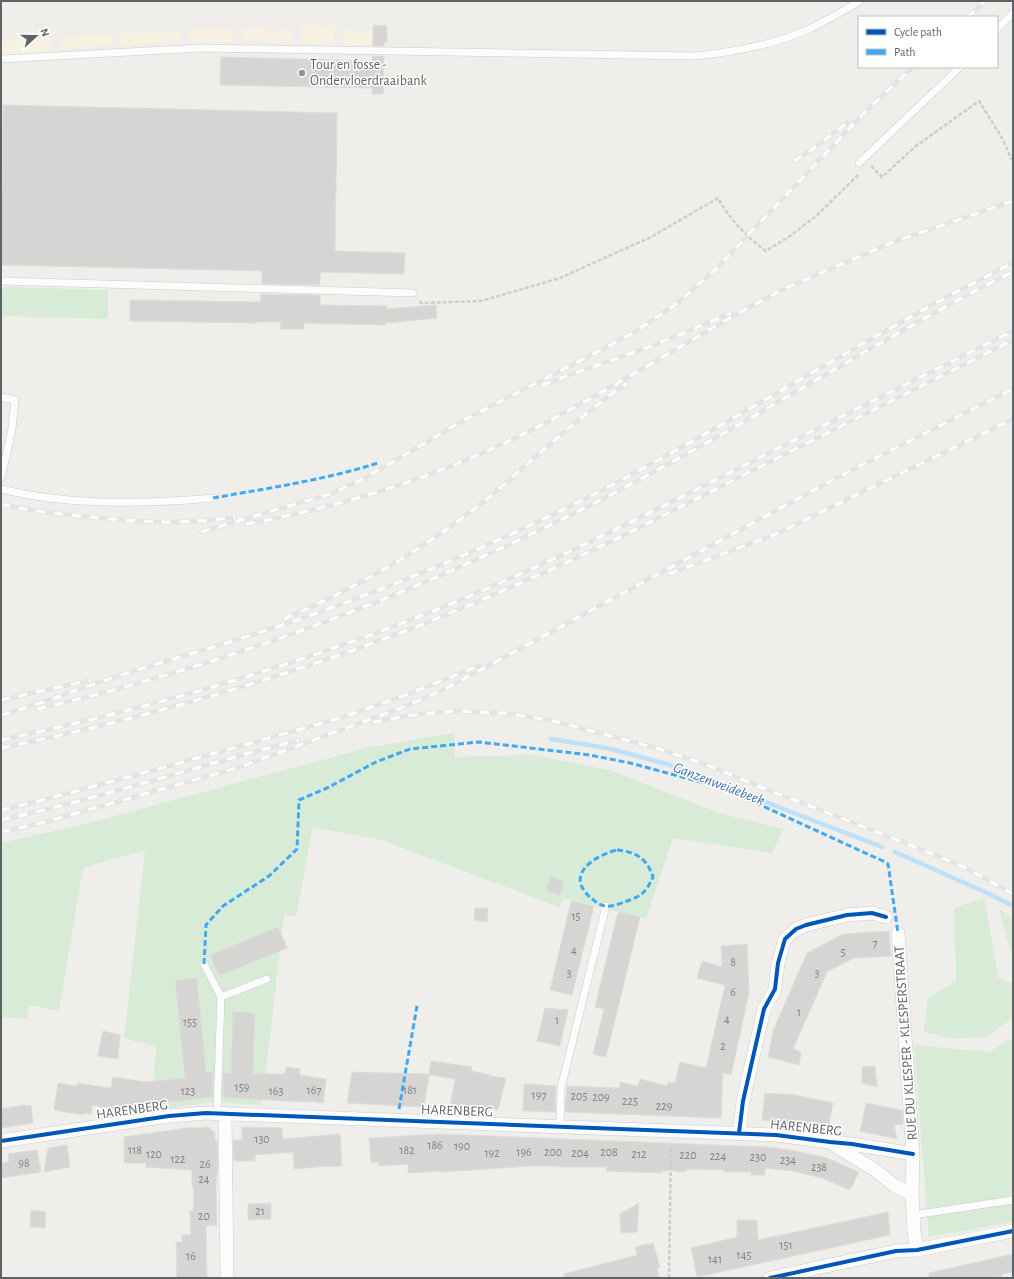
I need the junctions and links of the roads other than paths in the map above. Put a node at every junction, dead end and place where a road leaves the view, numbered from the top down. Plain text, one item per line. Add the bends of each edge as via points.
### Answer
1 (860, 1) edge
2 (1013, 13) edge
3 (998, 28) edge
4 (1, 59) edge
5 (959, 68) edge
6 (861, 166) road end
7 (1, 281) edge
8 (413, 293) road end
9 (1, 397) edge
10 (1, 478) edge
11 (1, 489) edge
12 (213, 498) dead end
13 (606, 906) dead end
14 (886, 917) dead end
15 (898, 933) dead end
16 (204, 964) dead end
17 (268, 979) dead end
18 (221, 997) junction
19 (221, 1113) junction
20 (560, 1125) junction
21 (739, 1133) junction
22 (1, 1141) edge
23 (830, 1142) junction
24 (913, 1154) junction
25 (912, 1194) junction
26 (1013, 1200) edge
27 (913, 1215) junction
28 (1013, 1231) edge
29 (917, 1250) junction
30 (227, 1278) edge
31 (770, 1278) edge

1 - 4 lane via 807,30 754,47 696,56 201,48
2 - 3 lane
5 - 6 lane
7 - 8 lane
9 - 10 lane via 15,400 12,429
11 - 12 lane via 57,500 80,501 172,502
13 - 20 lane via 560,1088
14 - 21 street via 872,913 848,915 806,925 796,929 785,940 778,963 775,989 764,1009 743,1101
15 - 24 street, RUE DU KLESPER - KLESPERSTRAAT
16 - 18 lane
17 - 18 lane
18 - 19 lane
19 - 20 street, HARENBERG
19 - 22 street, HARENBERG via 169,1116
19 - 30 street
20 - 21 street, HARENBERG
21 - 23 street, HARENBERG
23 - 24 street, HARENBERG
23 - 25 street, HARENBERG via 875,1170 895,1186
24 - 25 street, RUE DU KLESPER - KLESPERSTRAAT
25 - 27 street, RUE DU KLESPER - KLESPERSTRAAT
26 - 27 lane
27 - 29 street, RUE DU KLESPER - KLESPERSTRAAT
28 - 29 street
29 - 31 street via 896,1251

